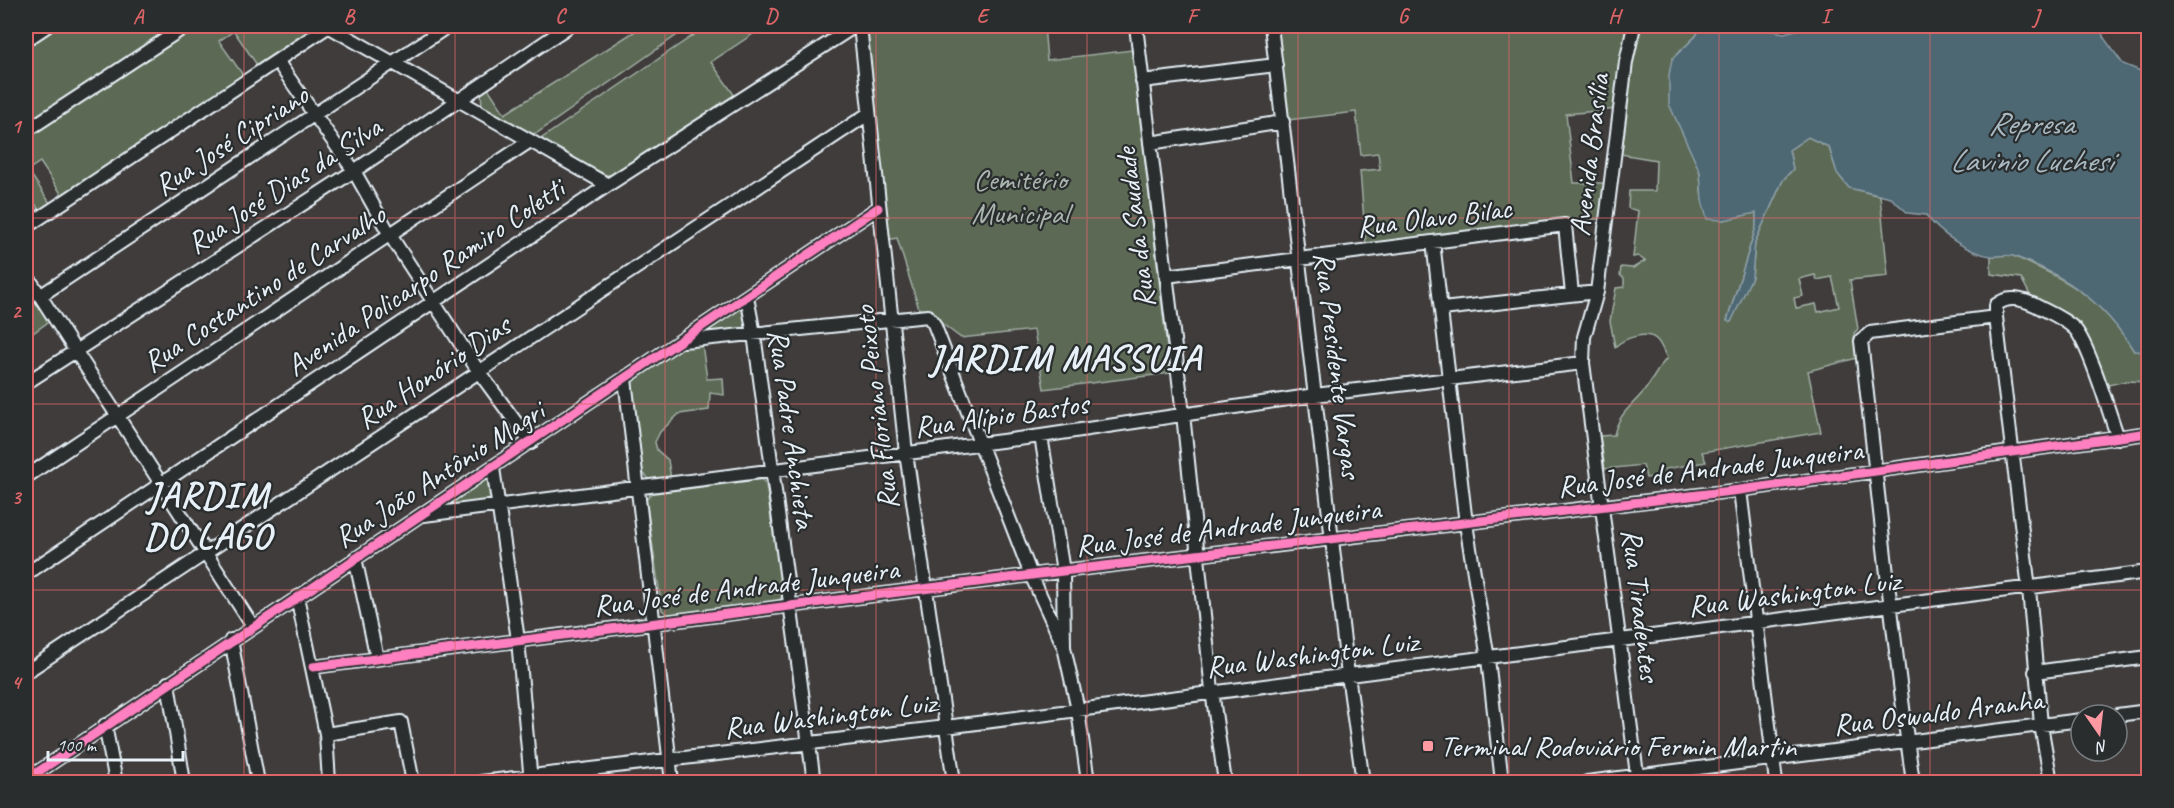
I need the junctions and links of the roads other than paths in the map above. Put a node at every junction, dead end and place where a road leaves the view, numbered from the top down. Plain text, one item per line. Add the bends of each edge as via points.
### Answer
1 (47, 26) edge
2 (186, 26) edge
3 (328, 26) edge
4 (448, 26) edge
5 (568, 26) edge
6 (855, 26) edge
7 (860, 26) edge
8 (1271, 26) edge
9 (1635, 26) edge
10 (1139, 27) edge
11 (26, 40) edge
12 (277, 61) junction
13 (391, 64) junction
14 (1276, 65) junction
15 (1142, 81) junction
16 (461, 99) junction
17 (317, 114) junction
18 (868, 114) junction
19 (1283, 122) junction
20 (26, 131) edge
21 (530, 141) junction
22 (1150, 142) junction
23 (354, 171) junction
24 (608, 185) junction
25 (878, 208) junction
26 (26, 227) edge
27 (390, 235) junction
28 (1433, 242) junction
29 (1299, 260) junction
30 (26, 274) edge
31 (1166, 276) junction
32 (1598, 292) junction
33 (1572, 294) junction
34 (40, 296) junction
35 (747, 297) junction
36 (434, 303) junction
37 (1442, 309) junction
38 (1996, 317) junction
39 (891, 319) junction
40 (754, 334) junction
41 (682, 341) junction
42 (76, 350) junction
43 (1584, 363) junction
44 (478, 372) junction
45 (1451, 378) junction
46 (625, 379) junction
47 (26, 383) edge
48 (1315, 395) junction
49 (1183, 414) junction
50 (116, 417) junction
51 (2148, 434) edge
52 (1041, 436) junction
53 (2118, 438) junction
54 (531, 443) junction
55 (981, 443) junction
56 (2012, 452) junction
57 (906, 453) junction
58 (493, 468) junction
59 (772, 471) junction
60 (1877, 471) junction
61 (26, 477) edge
62 (160, 485) junction
63 (638, 487) junction
64 (1740, 490) junction
65 (500, 505) junction
66 (1604, 506) junction
67 (424, 515) junction
68 (1466, 524) junction
69 (1334, 539) junction
70 (207, 552) junction
71 (1198, 556) junction
72 (355, 558) junction
73 (1063, 571) junction
74 (2148, 573) edge
75 (26, 574) edge
76 (1031, 575) junction
77 (2029, 589) junction
78 (924, 590) junction
79 (297, 597) junction
80 (790, 605) junction
81 (1890, 607) junction
82 (652, 622) junction
83 (1758, 623) junction
84 (252, 625) junction
85 (231, 640) junction
86 (518, 640) junction
87 (1620, 640) junction
88 (1064, 647) junction
89 (2148, 657) edge
90 (377, 658) junction
91 (1488, 659) junction
92 (313, 668) junction
93 (26, 672) edge
94 (2035, 672) junction
95 (1348, 675) junction
96 (168, 683) junction
97 (1212, 691) junction
98 (1078, 710) junction
99 (2148, 711) edge
100 (2129, 713) edge
101 (2069, 722) edge
102 (2041, 725) junction
103 (105, 726) junction
104 (946, 727) junction
105 (326, 734) junction
106 (808, 741) junction
107 (1907, 742) junction
108 (1773, 759) junction
109 (669, 760) junction
110 (40, 770) junction
111 (531, 779) edge
112 (1638, 779) edge
113 (26, 780) edge
114 (43, 783) edge
115 (116, 783) edge
116 (184, 783) edge
117 (258, 783) edge
118 (329, 783) edge
119 (413, 783) edge
120 (482, 783) edge
121 (672, 783) edge
122 (814, 783) edge
123 (954, 783) edge
124 (1088, 783) edge
125 (1225, 783) edge
126 (1363, 783) edge
127 (1502, 783) edge
128 (1587, 783) edge
129 (1776, 783) edge
130 (1913, 783) edge
131 (2051, 783) edge

1 - 11 street
2 - 20 street
3 - 12 street
3 - 13 street
4 - 13 street, Rua José Cipriano
5 - 16 street, Rua José Dias da Silva
6 - 24 street, Avenida Policarpo Ramiro Coletti
7 - 18 street, Rua Floriano Peixoto
8 - 14 street, Rua Presidente Vargas
9 - 32 street, Avenida Brasília via 1626,62
10 - 15 street, Rua da Saudade
12 - 17 street
12 - 26 street
13 - 16 street
13 - 17 street, Rua José Cipriano
14 - 15 street
14 - 19 street, Rua Presidente Vargas
15 - 22 street, Rua da Saudade
16 - 21 street
16 - 23 street, Rua José Dias da Silva
17 - 23 street
17 - 34 street, Rua José Cipriano
18 - 25 street, Rua Floriano Peixoto
18 - 44 street, Rua Honório Dias
19 - 22 street
19 - 29 street, Rua Presidente Vargas
21 - 24 street
21 - 27 street, Rua Costantino de Carvalho
22 - 31 street, Rua da Saudade
23 - 27 street
23 - 42 street, Rua José Dias da Silva
24 - 36 street, Avenida Policarpo Ramiro Coletti
25 - 35 street, Rua João Antônio Magri
25 - 39 street, Rua Floriano Peixoto
27 - 36 street
27 - 50 street, Rua Costantino de Carvalho
28 - 29 street, Rua Olavo Bilac
28 - 33 street, Rua Olavo Bilac via 1565,225
28 - 37 street
29 - 31 street, Rua Olavo Bilac
29 - 48 street, Rua Presidente Vargas
30 - 34 street
31 - 49 street, Rua da Saudade
32 - 33 street
32 - 43 street, Rua Tiradentes via 1584,337
33 - 37 street
34 - 42 street
35 - 40 street, Rua Padre Anchieta
35 - 41 street, Rua João Antônio Magri
36 - 44 street
36 - 62 street, Avenida Policarpo Ramiro Coletti
37 - 45 street
38 - 53 street via 1996,305 2009,298 2018,299 2062,318 2075,330
38 - 56 street
38 - 60 street via 1870,333 1861,341
39 - 40 street
39 - 55 street via 928,316 934,324
39 - 57 street, Rua Floriano Peixoto
40 - 41 street
40 - 59 street, Rua Padre Anchieta
41 - 46 street, Rua João Antônio Magri
42 - 47 street, Rua José Dias da Silva
42 - 50 street
43 - 45 street, Rua Alípio Bastos
43 - 66 street, Rua Tiradentes
44 - 54 street
44 - 70 street, Rua Honório Dias
45 - 48 street, Rua Alípio Bastos
45 - 68 street
46 - 54 street, Rua João Antônio Magri
46 - 63 street
48 - 49 street, Rua Alípio Bastos
48 - 69 street, Rua Presidente Vargas
49 - 52 street, Rua Alípio Bastos
49 - 71 street, Rua da Saudade
50 - 61 street, Rua Costantino de Carvalho
50 - 62 street
51 - 53 street, Rua José de Andrade Junqueira
52 - 55 street, Rua Alípio Bastos
52 - 73 street
53 - 56 street, Rua José de Andrade Junqueira
54 - 58 street, Rua João Antônio Magri
55 - 57 street, Rua Alípio Bastos
55 - 76 street
56 - 60 street, Rua José de Andrade Junqueira
56 - 77 street
57 - 59 street, Rua Alípio Bastos
57 - 78 street, Rua Floriano Peixoto
58 - 65 street
58 - 67 street, Rua João Antônio Magri
59 - 63 street, Rua Alípio Bastos
59 - 80 street, Rua Padre Anchieta
60 - 64 street, Rua José de Andrade Junqueira
60 - 81 street
62 - 70 street
62 - 75 street, Avenida Policarpo Ramiro Coletti
63 - 65 street, Rua Alípio Bastos
63 - 82 street
64 - 66 street, Rua José de Andrade Junqueira
64 - 83 street
65 - 67 street, Rua Alípio Bastos
65 - 86 street
66 - 68 street, Rua José de Andrade Junqueira
66 - 87 street, Rua Tiradentes
67 - 72 street, Rua João Antônio Magri
68 - 69 street, Rua José de Andrade Junqueira
68 - 91 street
69 - 71 street, Rua José de Andrade Junqueira
69 - 95 street, Rua Presidente Vargas
70 - 84 street
70 - 93 street, Rua Honório Dias
71 - 73 street, Rua José de Andrade Junqueira
71 - 97 street, Rua da Saudade
72 - 79 street, Rua João Antônio Magri
72 - 90 street
73 - 76 street, Rua José de Andrade Junqueira
73 - 88 street
74 - 77 street, Rua Washington Luiz
76 - 78 street, Rua José de Andrade Junqueira
76 - 88 street
77 - 81 street, Rua Washington Luiz
77 - 94 street
78 - 80 street, Rua José de Andrade Junqueira
78 - 104 street, Rua Floriano Peixoto
79 - 84 street, Rua João Antônio Magri
79 - 92 street
80 - 82 street, Rua José de Andrade Junqueira
80 - 106 street, Rua Padre Anchieta
81 - 83 street, Rua Washington Luiz
81 - 107 street
82 - 86 street, Rua José de Andrade Junqueira
82 - 109 street
83 - 87 street, Rua Washington Luiz
83 - 108 street
84 - 85 street, Rua João Antônio Magri
85 - 96 street, Rua João Antônio Magri
85 - 117 street
86 - 90 street, Rua José de Andrade Junqueira
86 - 111 street
87 - 91 street, Rua Washington Luiz
87 - 112 street, Rua Tiradentes
88 - 98 street
89 - 94 street
90 - 92 street, Rua José de Andrade Junqueira
91 - 95 street, Rua Washington Luiz
91 - 127 street
92 - 105 street
94 - 102 street
95 - 97 street, Rua Washington Luiz
95 - 126 street, Rua Presidente Vargas
96 - 103 street, Rua João Antônio Magri
96 - 116 street
97 - 98 street, Rua Washington Luiz
97 - 125 street, Rua da Saudade
98 - 104 street, Rua Washington Luiz
98 - 124 street
99 - 100 street
101 - 102 street, Rua Oswaldo Aranha
102 - 107 street, Rua Oswaldo Aranha
102 - 131 street
103 - 110 street, Rua João Antônio Magri
103 - 115 street
104 - 106 street, Rua Washington Luiz
104 - 123 street, Rua Floriano Peixoto
105 - 118 street
105 - 119 street via 401,722
106 - 109 street, Rua Washington Luiz
106 - 122 street, Rua Padre Anchieta
107 - 108 street, Rua Oswaldo Aranha
107 - 130 street
108 - 112 street, Rua Oswaldo Aranha
108 - 129 street
109 - 111 street, Rua Washington Luiz
109 - 121 street
110 - 113 street, Rua João Antônio Magri
110 - 114 street
111 - 120 street, Rua Washington Luiz
112 - 128 street, Rua Oswaldo Aranha

